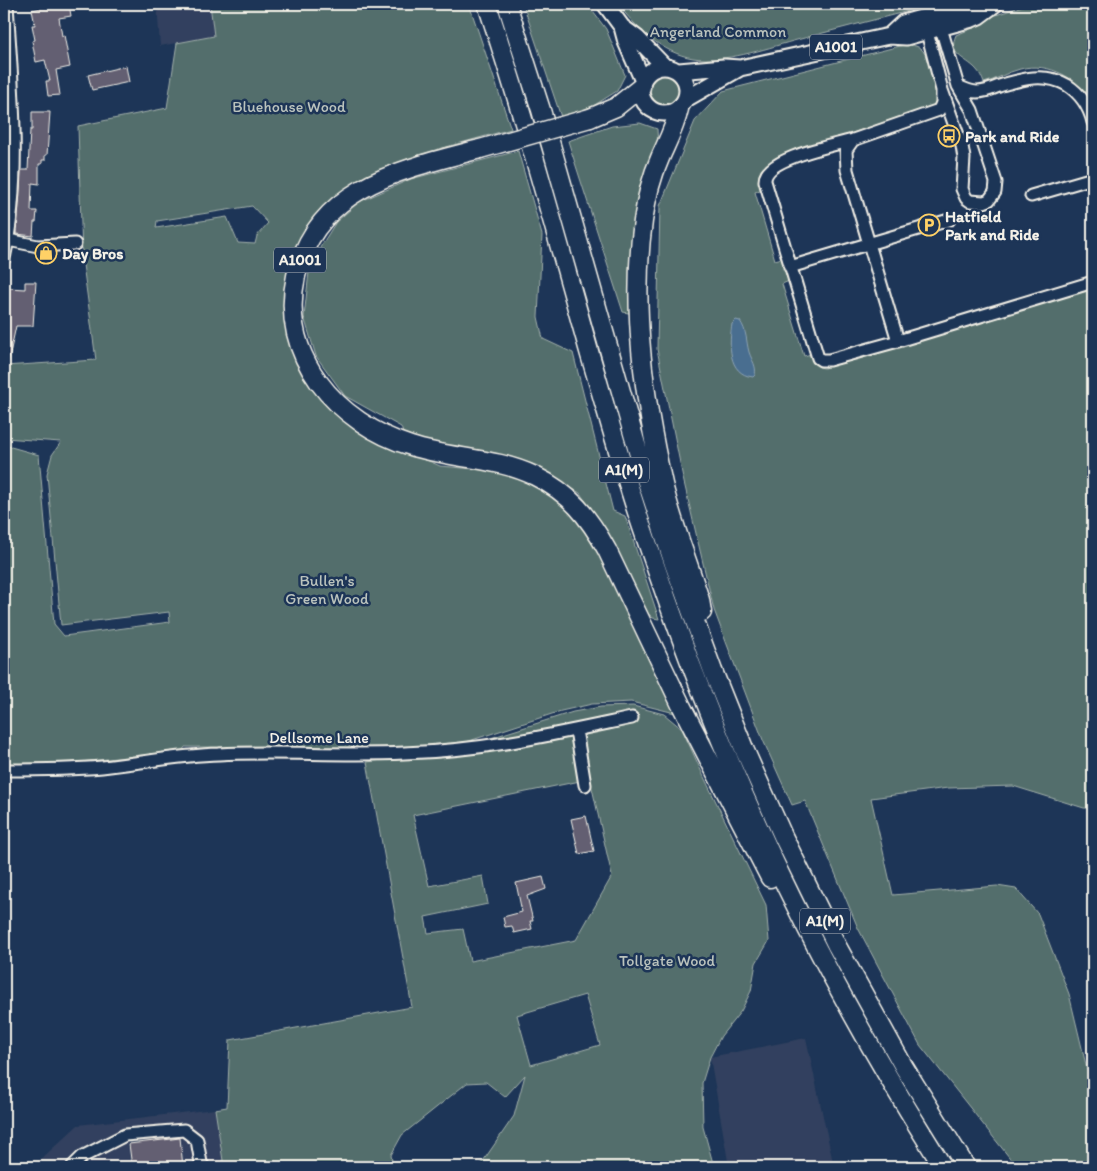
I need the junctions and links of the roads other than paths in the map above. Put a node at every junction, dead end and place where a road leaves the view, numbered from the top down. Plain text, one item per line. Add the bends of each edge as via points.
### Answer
1 (7, 4) edge
2 (487, 4) edge
3 (507, 4) edge
4 (605, 4) edge
5 (972, 4) edge
6 (995, 4) edge
7 (934, 25) junction
8 (622, 27) junction
9 (740, 68) junction
10 (672, 69) junction
11 (642, 84) junction
12 (958, 86) junction
13 (942, 90) junction
14 (682, 104) junction
15 (1093, 122) edge
16 (853, 140) junction
17 (1093, 178) edge
18 (1031, 196) dead end
19 (949, 220) dead end
20 (8, 240) junction
21 (75, 244) dead end
22 (869, 244) junction
23 (4, 259) edge
24 (790, 267) junction
25 (1093, 282) edge
26 (898, 341) junction
27 (391, 438) joint
28 (713, 671) junction
29 (632, 718) dead end
30 (576, 730) junction
31 (4, 770) edge
32 (585, 785) dead end
33 (803, 921) junction
34 (72, 1167) edge
35 (204, 1167) edge
36 (944, 1167) edge
37 (966, 1167) edge

1 - 20 street via 14,105
2 - 33 highway, A1(M) via 512,79 644,533 720,740
3 - 28 highway, A1(M) via 646,476
4 - 8 main road
5 - 7 main road, A1001
6 - 7 main road, A1001 via 979,16
7 - 9 main road, A1001 via 902,23 889,36
7 - 12 street
7 - 13 street
8 - 10 main road
8 - 11 main road
9 - 10 main road, A1001
9 - 14 main road, A1001
10 - 11 main road via 652,70
10 - 14 main road via 684,77 687,84 688,91
11 - 14 main road via 643,100 652,110 666,114
11 - 27 highway, A1001, bridge via 616,107 590,118 411,167 363,187 336,207 314,232 299,262 294,291 294,326 300,348 322,388 364,423
12 - 13 street via 972,110 996,182 995,192 984,202 970,201 962,190 962,146
12 - 15 street via 978,92 1032,77 1054,79 1081,97
13 - 16 street via 939,110
14 - 28 highway, A1(M) via 649,188 643,222 639,289 641,352 664,486 700,600
16 - 22 street via 846,150 845,164
16 - 24 street via 790,158 766,174 766,186
17 - 18 street
19 - 22 street
20 - 21 street via 38,246
20 - 23 street
22 - 24 street
22 - 26 street
24 - 26 street via 816,355 821,360
25 - 26 street
27 - 33 highway, A1(M) via 435,452 517,468 550,484 581,510 608,550 681,705 775,890
28 - 37 highway, A1(M) via 783,836 837,946 904,1067
29 - 30 street, Dellsome Lane
30 - 31 street, Dellsome Lane via 497,746 451,750 234,753 191,755 103,767
30 - 32 street
33 - 36 highway, A1(M) via 860,1028
34 - 35 street via 82,1157 125,1135 184,1130 197,1140

